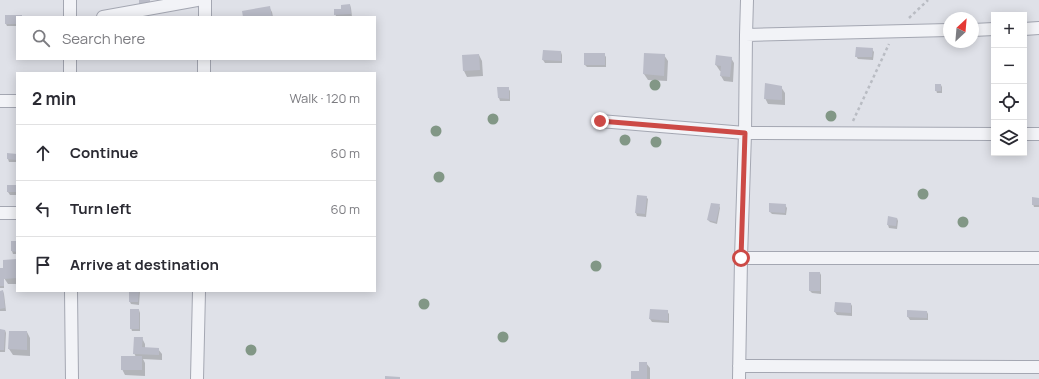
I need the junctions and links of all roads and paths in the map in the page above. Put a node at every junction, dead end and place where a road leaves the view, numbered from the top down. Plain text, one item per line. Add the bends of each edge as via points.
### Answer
1 (70, 0) edge
2 (196, 0) edge
3 (205, 0) edge
4 (747, 0) edge
5 (928, 0) edge
6 (70, 16) edge
7 (108, 16) edge
8 (205, 16) edge
9 (1039, 28) edge
10 (991, 29) edge
11 (1027, 29) edge
12 (943, 30) edge
13 (979, 30) edge
14 (895, 32) junction
15 (746, 35) junction
16 (70, 60) edge
17 (204, 60) edge
18 (70, 72) edge
19 (204, 72) edge
20 (0, 101) edge
21 (16, 101) edge
22 (600, 121) dead end
23 (745, 133) junction
24 (847, 134) junction
25 (991, 134) edge
26 (1027, 134) edge
27 (1039, 134) edge
28 (0, 213) edge
29 (16, 213) edge
30 (741, 258) junction
31 (1039, 258) edge
32 (71, 292) edge
33 (199, 292) edge
34 (739, 366) junction
35 (1039, 367) edge
36 (72, 379) edge
37 (198, 379) edge
38 (739, 379) edge

1 - 6 street
2 - 7 street
3 - 8 street
4 - 15 street
5 - 14 path
9 - 11 street
10 - 13 street
12 - 14 street
14 - 15 street
14 - 24 path
15 - 23 street
16 - 18 street
17 - 19 street
20 - 21 street
22 - 23 street
23 - 24 street
23 - 30 street
24 - 25 street
26 - 27 street
28 - 29 street
30 - 31 street
30 - 34 street
32 - 36 street
33 - 37 street
34 - 35 street
34 - 38 street

